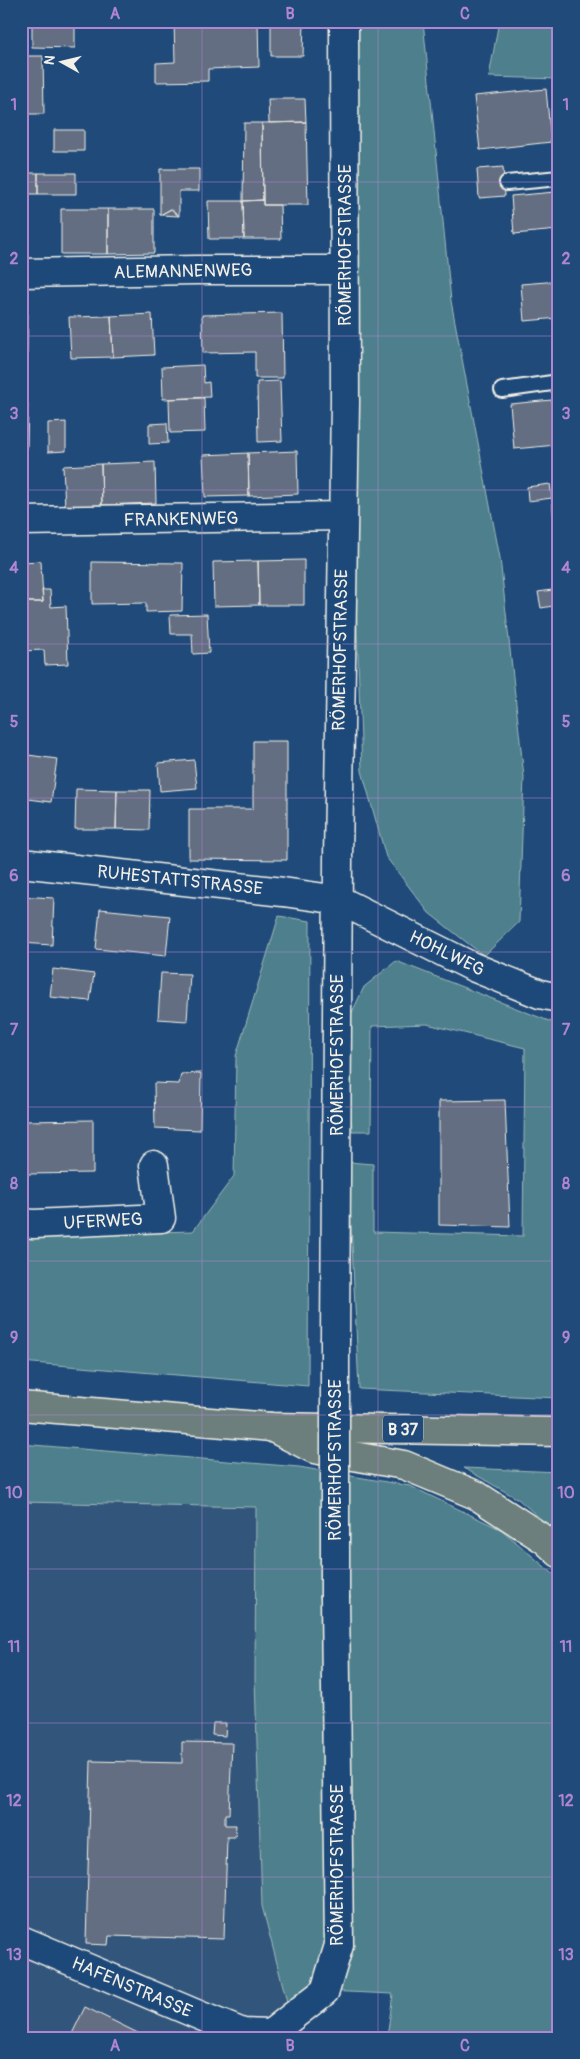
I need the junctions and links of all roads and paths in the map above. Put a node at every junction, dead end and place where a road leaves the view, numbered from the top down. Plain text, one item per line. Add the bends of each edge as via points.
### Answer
1 (344, 21) edge
2 (559, 178) edge
3 (507, 183) dead end
4 (345, 270) junction
5 (21, 273) edge
6 (559, 382) edge
7 (502, 390) dead end
8 (342, 516) junction
9 (21, 522) edge
10 (21, 864) edge
11 (339, 900) junction
12 (559, 998) edge
13 (154, 1165) dead end
14 (21, 1223) edge
15 (21, 1406) edge
16 (271, 1427) junction
17 (559, 1432) edge
18 (559, 1553) edge
19 (21, 1940) edge
20 (258, 2035) edge

1 - 4 street, RÖMERHOFSTRASSE
2 - 3 lane
4 - 5 street, ALEMANNENWEG
4 - 8 street, RÖMERHOFSTRASSE
6 - 7 lane
8 - 9 street, FRANKENWEG
8 - 11 street, RÖMERHOFSTRASSE
10 - 11 street, RUHESTATTSTRASSE
11 - 12 street, HOHLWEG via 473,967 540,994
11 - 20 street, RÖMERHOFSTRASSE, bridge via 335,1338 339,1945 325,1990 270,2034
13 - 14 street, UFERWEG via 161,1218
15 - 16 main road, B 37
16 - 17 main road, B 37
16 - 18 main road via 314,1449 404,1465 476,1495 545,1540
19 - 20 street, HAFENSTRASSE via 192,2013

